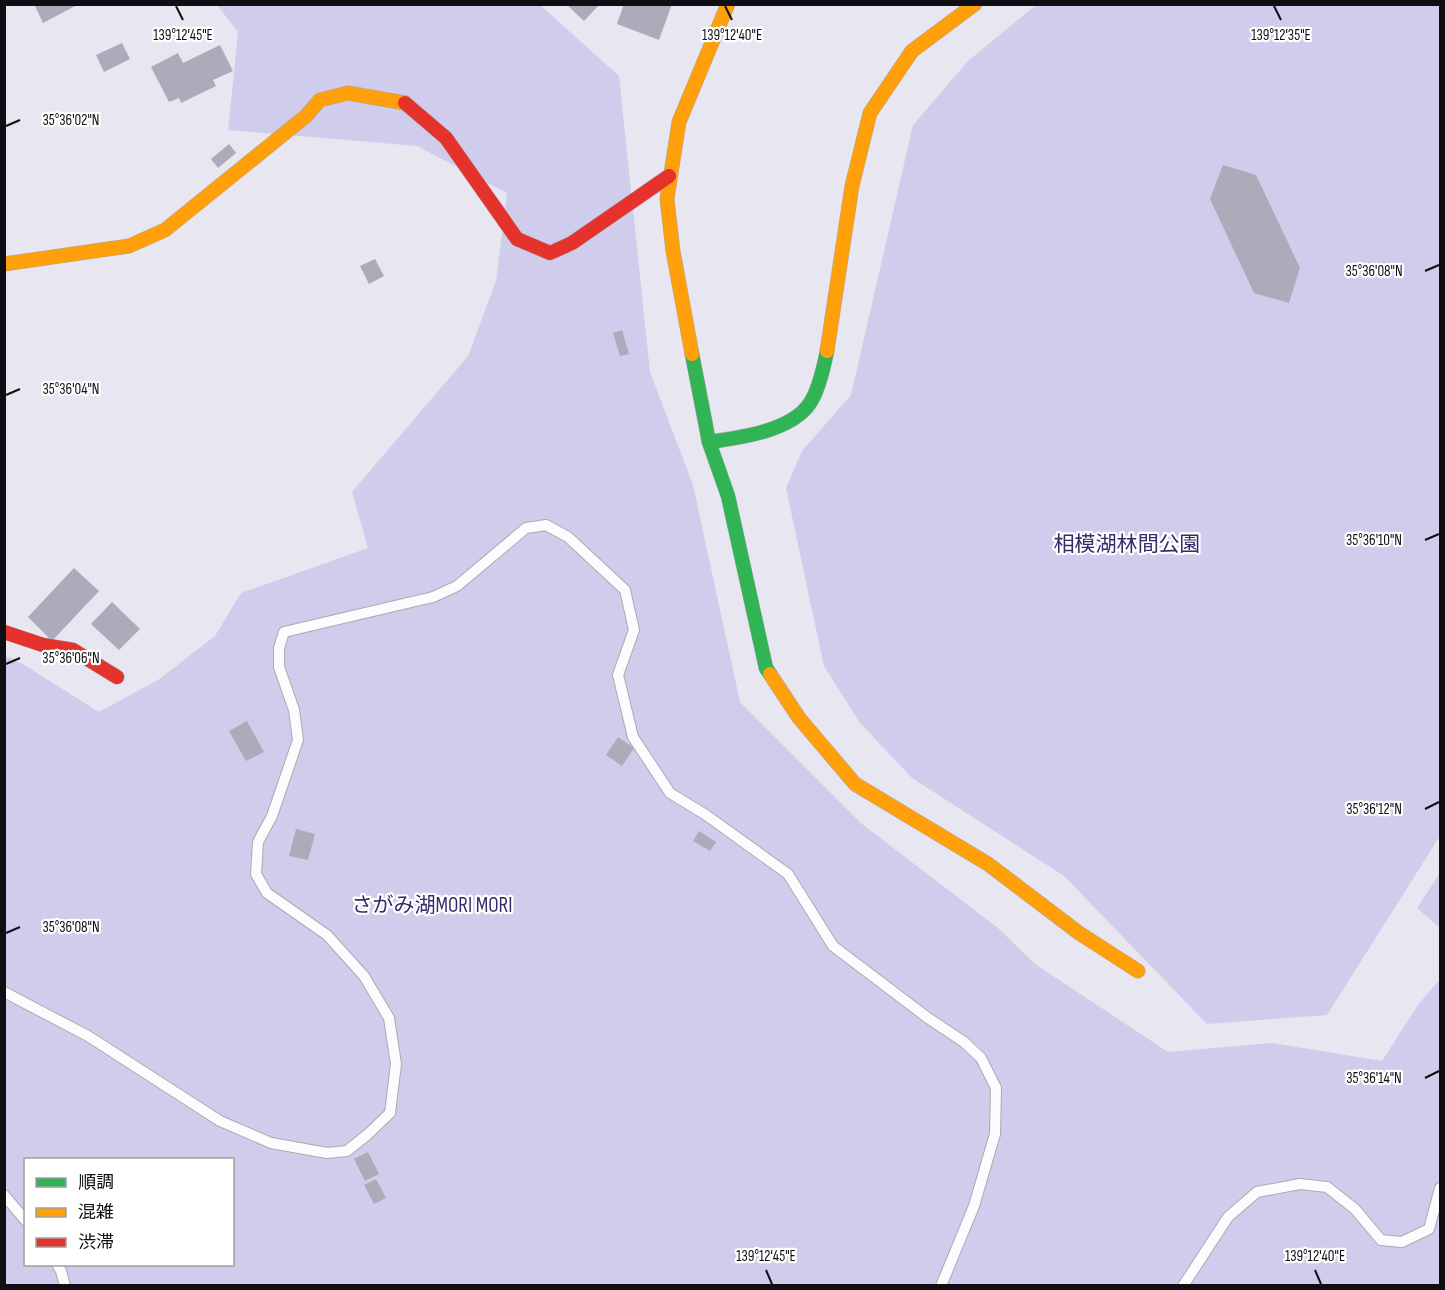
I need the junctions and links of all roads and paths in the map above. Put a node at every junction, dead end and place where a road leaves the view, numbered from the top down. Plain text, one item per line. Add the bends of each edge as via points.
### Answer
1 (728, 4) edge
2 (975, 4) edge
3 (669, 176) junction
4 (4, 264) edge
5 (709, 442) junction
6 (4, 632) edge
7 (117, 677) dead end
8 (1138, 971) dead end
9 (4, 992) edge
10 (1440, 1188) edge
11 (4, 1195) edge
12 (24, 1219) edge
13 (58, 1266) edge
14 (65, 1286) edge
15 (941, 1286) edge
16 (1183, 1286) edge

1 - 3 street via 679,122
2 - 5 street via 912,51 870,113 852,186 824,366 810,404 788,423 745,437
3 - 4 street via 572,243 550,253 518,239 446,138 405,103 348,93 320,100 306,116 165,230 129,246
3 - 5 street via 667,199 673,250
5 - 8 street via 728,496 766,668 799,718 855,784 988,864 1079,933
6 - 7 street via 72,650
9 - 15 lane via 88,1036 220,1121 272,1143 327,1153 347,1151 367,1135 390,1113 396,1065 388,1018 364,976 327,935 267,893 256,874 258,842 272,816 298,740 294,710 279,667 279,648 284,632 433,597 457,586 526,528 546,525 568,537 625,590 634,630 618,675 633,737 670,793 788,874 833,946 981,1058 996,1088 995,1134 974,1206
10 - 16 lane via 1429,1229 1402,1242 1381,1240 1355,1209 1327,1187 1300,1184 1257,1192 1228,1217
11 - 12 lane
13 - 14 lane

